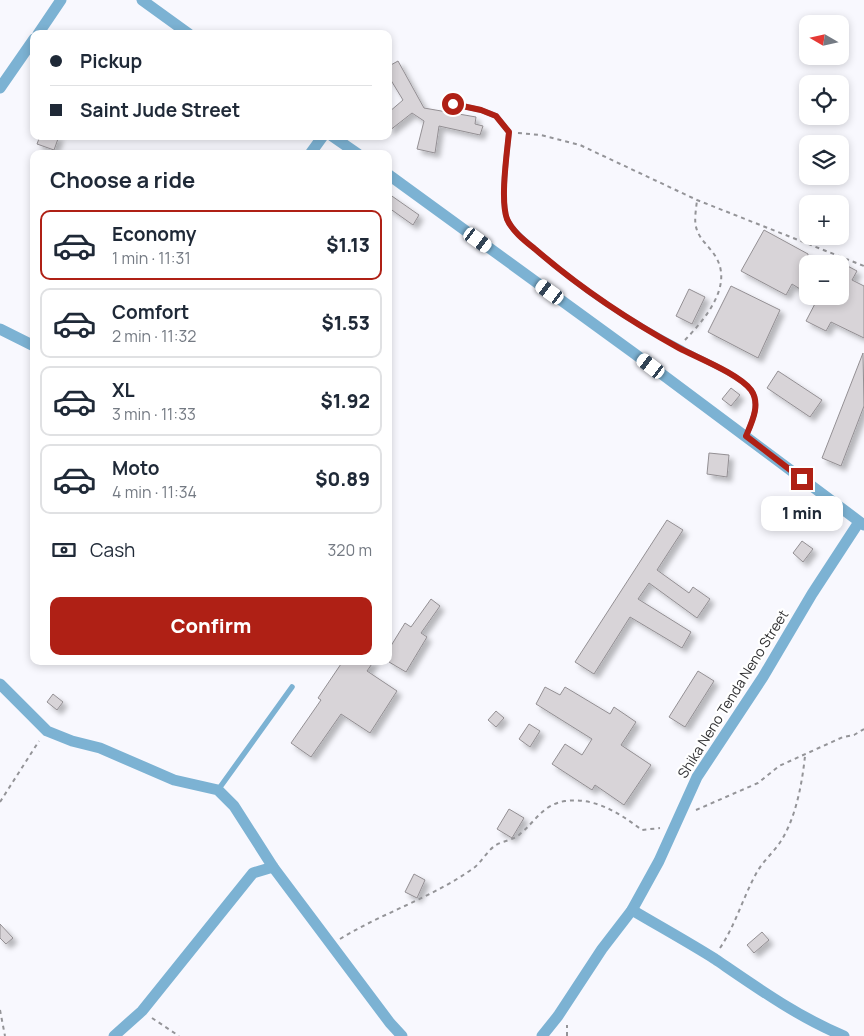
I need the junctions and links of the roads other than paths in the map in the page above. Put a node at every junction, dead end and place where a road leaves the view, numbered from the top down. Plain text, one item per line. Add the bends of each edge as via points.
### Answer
1 (61, 0) edge
2 (142, 0) edge
3 (41, 30) edge
4 (183, 30) edge
5 (30, 45) edge
6 (0, 88) edge
7 (453, 104) dead end
8 (338, 140) edge
9 (352, 150) edge
10 (392, 177) edge
11 (0, 329) edge
12 (30, 344) edge
13 (746, 436) junction
14 (862, 520) edge
15 (0, 684) edge
16 (292, 687) dead end
17 (218, 790) junction
18 (273, 867) junction
19 (632, 910) junction
20 (114, 1036) edge
21 (402, 1036) edge
22 (542, 1036) edge
23 (844, 1036) edge

1 - 3 street
2 - 4 street
5 - 6 street
7 - 13 lane via 496,116 509,132 504,202 507,219 520,236 618,312 741,380 752,391 755,404 755,416
8 - 9 street
10 - 13 street
11 - 12 street
13 - 14 street
14 - 19 street, Shika Neno Tenda Neno Street via 697,777
15 - 17 street via 47,731 100,748 174,780
16 - 17 lane
17 - 18 street via 234,806
18 - 20 street via 253,873 142,1011
18 - 21 street
19 - 22 street, Shika Neno Tenda Neno Street
19 - 23 street via 780,1002

